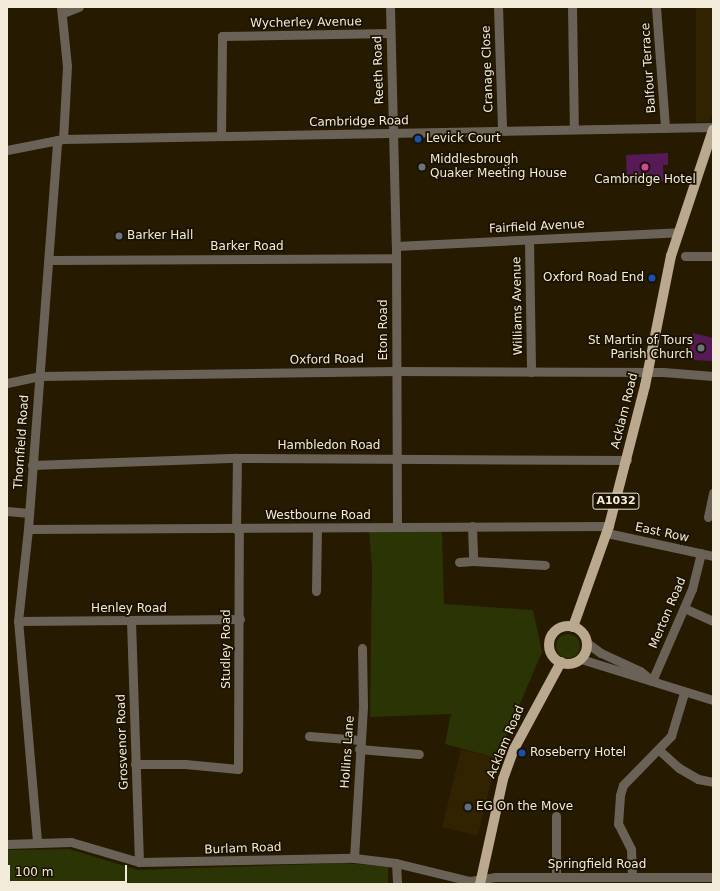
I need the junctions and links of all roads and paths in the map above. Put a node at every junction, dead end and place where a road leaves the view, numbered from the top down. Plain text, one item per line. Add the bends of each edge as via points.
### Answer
1 (79, 7) edge
2 (390, 7) edge
3 (498, 7) edge
4 (572, 7) edge
5 (656, 7) edge
6 (62, 10) edge
7 (390, 33) junction
8 (713, 127) edge
9 (666, 128) junction
10 (574, 129) junction
11 (502, 130) junction
12 (713, 130) edge
13 (393, 133) junction
14 (222, 136) junction
15 (60, 139) junction
16 (7, 150) edge
17 (679, 232) junction
18 (529, 240) junction
19 (396, 246) junction
20 (713, 256) edge
21 (396, 258) junction
22 (690, 259) dead end
23 (49, 260) junction
24 (396, 371) junction
25 (531, 372) junction
26 (648, 372) junction
27 (39, 376) junction
28 (713, 376) edge
29 (7, 383) edge
30 (237, 458) junction
31 (396, 458) junction
32 (627, 460) junction
33 (32, 465) junction
34 (713, 493) edge
35 (7, 511) edge
36 (29, 513) junction
37 (708, 517) dead end
38 (397, 526) junction
39 (472, 526) junction
40 (237, 528) junction
41 (317, 528) junction
42 (28, 529) junction
43 (608, 529) junction
44 (701, 554) junction
45 (713, 556) edge
46 (459, 562) dead end
47 (473, 562) junction
48 (545, 565) dead end
49 (316, 591) dead end
50 (684, 608) junction
51 (240, 619) junction
52 (18, 621) junction
53 (131, 621) junction
54 (713, 621) edge
55 (573, 627) junction
56 (587, 643) junction
57 (362, 648) dead end
58 (581, 659) junction
59 (561, 662) junction
60 (652, 681) junction
61 (684, 693) junction
62 (713, 700) edge
63 (309, 736) dead end
64 (360, 740) junction
65 (359, 749) junction
66 (659, 750) junction
67 (419, 754) dead end
68 (135, 764) junction
69 (713, 782) edge
70 (556, 816) dead end
71 (37, 841) junction
72 (7, 844) edge
73 (354, 858) junction
74 (139, 862) junction
75 (396, 863) junction
76 (561, 879) edge
77 (634, 879) edge
78 (708, 879) edge
79 (481, 881) edge
80 (397, 884) edge

1 - 6 street
2 - 7 street, Reeth Road
3 - 11 street, Cranage Close
4 - 10 street
5 - 9 street, Balfour Terrace
6 - 15 street, Thornfield Road via 67,66
7 - 13 street, Reeth Road
7 - 14 street, Wycherley Avenue via 222,36
8 - 9 street, Cambridge Road
9 - 10 street, Cambridge Road
10 - 11 street, Cambridge Road
11 - 13 street, Cambridge Road
12 - 17 main road, Acklam Road / A1032
13 - 14 street, Cambridge Road
13 - 19 street, Eton Road
14 - 15 street, Cambridge Road
15 - 16 street, Cambridge Road
15 - 23 street, Thornfield Road
17 - 18 street, Fairfield Avenue
17 - 26 main road, Acklam Road / A1032 via 665,280
18 - 19 street, Fairfield Avenue
18 - 25 street, Williams Avenue
19 - 21 street, Eton Road
20 - 22 street
21 - 23 street, Barker Road
21 - 24 street, Eton Road
23 - 27 street, Thornfield Road
24 - 25 street, Oxford Road
24 - 27 street, Oxford Road
24 - 31 street, Eton Road
25 - 26 street, Oxford Road
26 - 28 street, Oxford Road
26 - 32 main road, Acklam Road / A1032
27 - 29 street, Oxford Road
27 - 33 street, Thornfield Road
30 - 31 street, Hambledon Road
30 - 33 street, Hambledon Road
30 - 40 street, Studley Road
31 - 32 street, Hambledon Road
31 - 38 street, Eton Road
32 - 43 main road, Acklam Road / A1032
33 - 36 street, Thornfield Road
34 - 37 street
35 - 36 street
36 - 42 street, Thornfield Road
38 - 39 street, Westbourne Road
38 - 41 street, Westbourne Road
39 - 43 street, Westbourne Road
39 - 47 street
40 - 41 street, Westbourne Road
40 - 42 street, Westbourne Road
40 - 51 street, Studley Road
41 - 49 street
42 - 52 street, Thornfield Road
43 - 44 street, East Row
43 - 55 main road, Acklam Road / A1032
44 - 45 street, East Row
44 - 50 street, Merton Road via 698,573
46 - 47 street
47 - 48 street
50 - 54 street
50 - 60 street, Merton Road
51 - 53 street, Henley Road
51 - 68 street, Studley Road via 238,769 185,764
52 - 53 street, Henley Road
52 - 71 street, Thornfield Road
53 - 68 street, Grosvenor Road
55 - 56 main road via 582,633
55 - 59 main road via 561,628 550,642 552,654
56 - 58 main road
56 - 60 street via 600,653 640,671
57 - 64 street, Hollins Lane
58 - 59 main road via 572,663
58 - 60 street
59 - 79 main road, Acklam Road via 514,749 503,779
60 - 61 street
61 - 62 street
61 - 66 street via 671,736
63 - 64 street
64 - 65 street, Hollins Lane
65 - 67 street
65 - 73 street, Hollins Lane
66 - 69 street via 668,760 698,779
66 - 77 street via 638,768 621,790 618,824 632,855
68 - 74 street, Grosvenor Road
70 - 76 street
71 - 72 street, Burlam Road
71 - 74 street, Burlam Road via 71,842
73 - 74 street, Burlam Road
73 - 75 street, Burlam Road
75 - 79 street, Burlam Road via 470,881
75 - 80 street
76 - 77 street, Springfield Road
76 - 79 street, Springfield Road
77 - 78 street, Springfield Road

